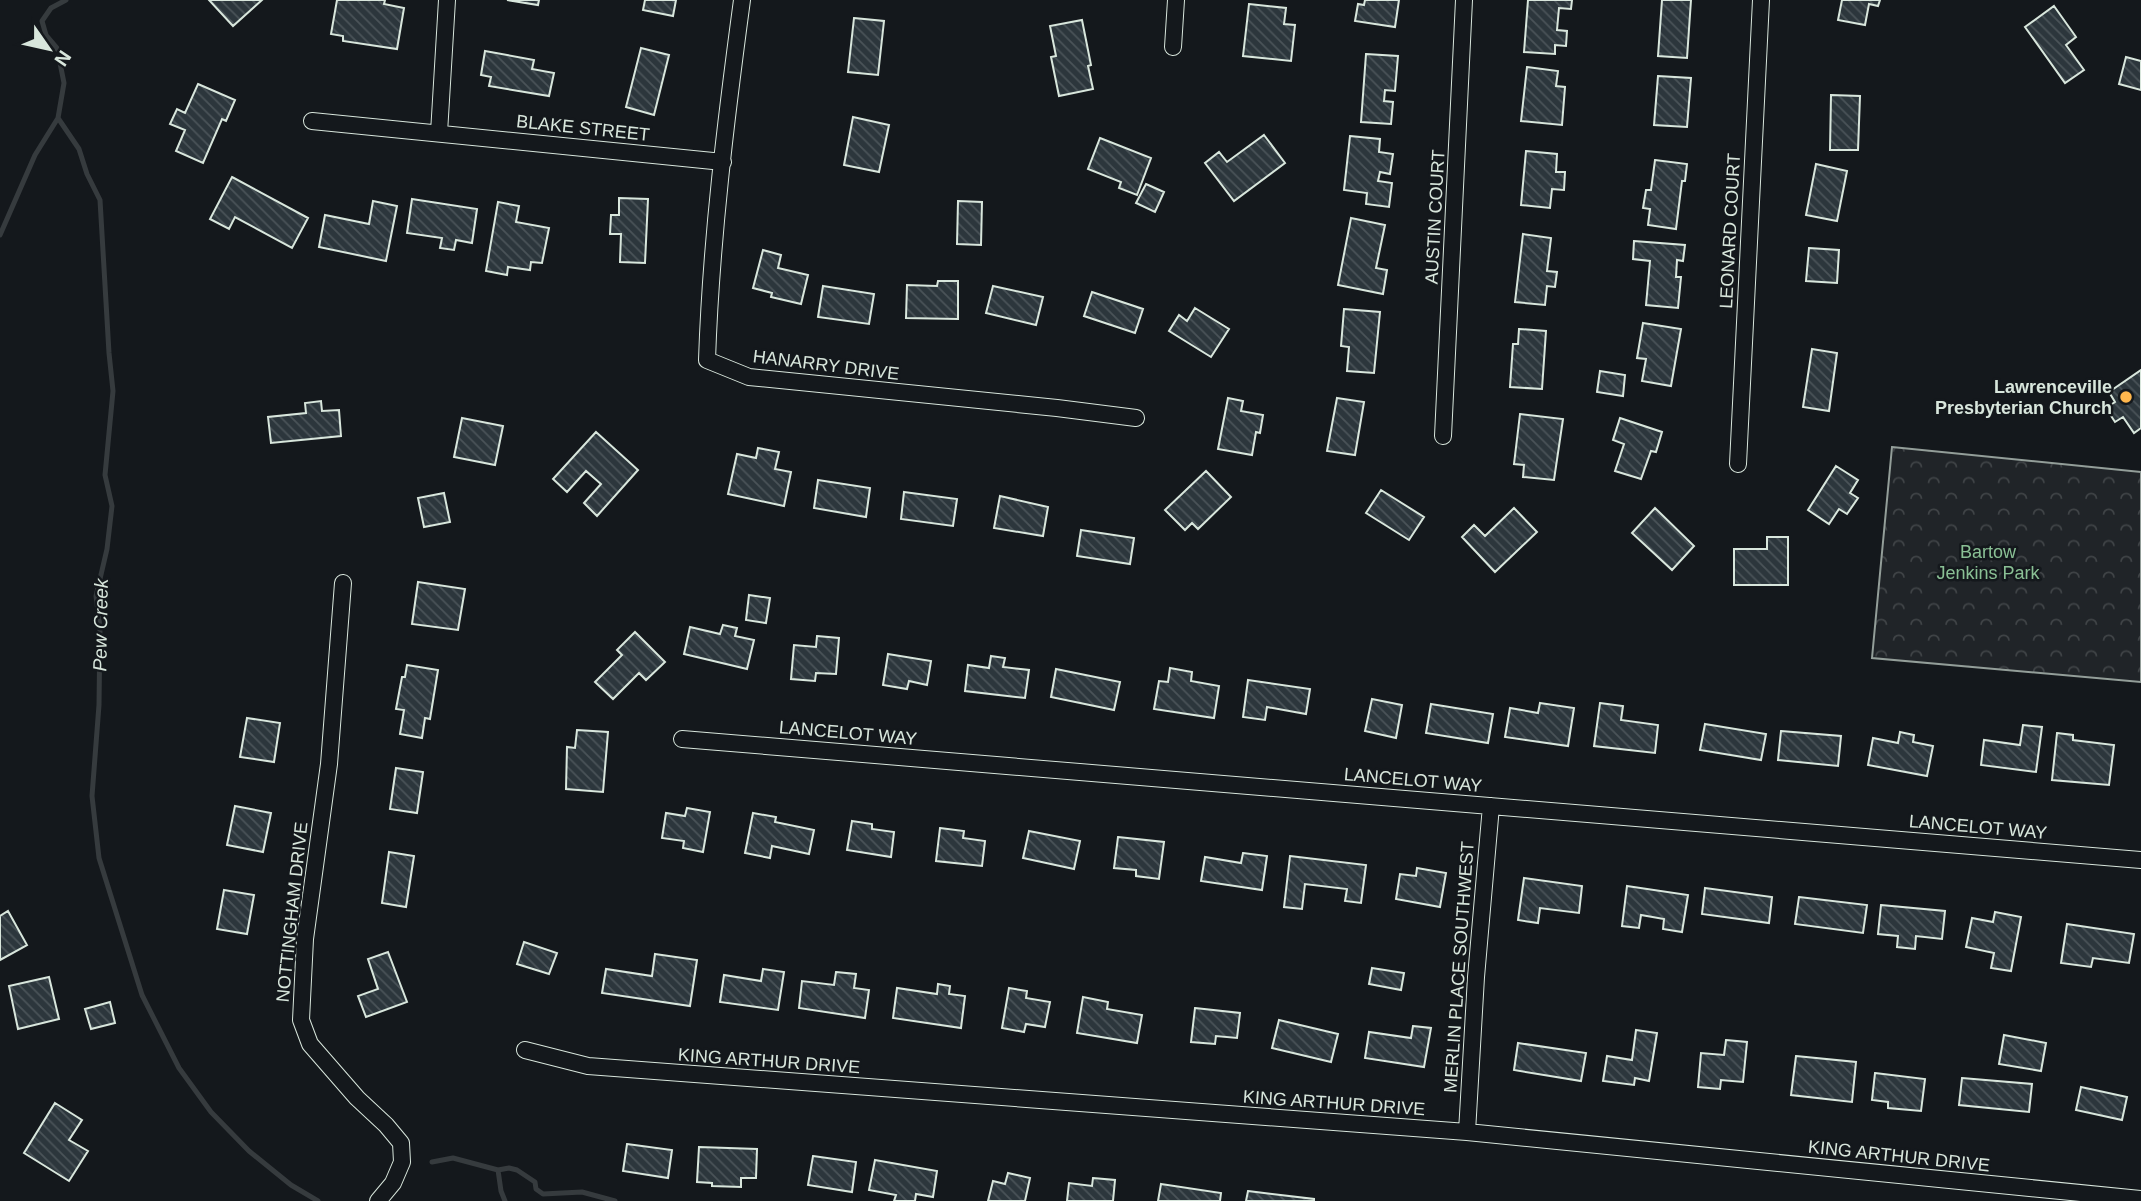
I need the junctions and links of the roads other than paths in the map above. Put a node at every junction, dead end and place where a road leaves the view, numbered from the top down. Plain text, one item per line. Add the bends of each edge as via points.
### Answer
1 (447, 0) edge
2 (741, 0) edge
3 (1176, 0) edge
4 (1464, 0) edge
5 (1761, 0) edge
6 (1173, 47) dead end
7 (312, 121) dead end
8 (439, 133) junction
9 (723, 162) junction
10 (1136, 418) dead end
11 (1443, 436) dead end
12 (1738, 464) dead end
13 (343, 583) dead end
14 (682, 739) dead end
15 (1491, 806) junction
16 (2141, 860) edge
17 (525, 1050) dead end
18 (1467, 1132) junction
19 (2141, 1199) edge
20 (378, 1201) edge

1 - 8 street
2 - 9 street, HANARRY DRIVE
3 - 6 street
4 - 11 street, AUSTIN COURT
5 - 12 street, LEONARD COURT
7 - 8 street, BLAKE STREET
8 - 9 street, BLAKE STREET
9 - 10 street, HANARRY DRIVE via 707,360 749,377
13 - 20 street, NOTTINGHAM DRIVE via 329,764 305,939 301,1020 310,1044 401,1143 402,1161 393,1183
14 - 15 street, LANCELOT WAY
15 - 16 street, LANCELOT WAY
15 - 18 street, MERLIN PLACE SOUTHWEST
17 - 18 street, KING ARTHUR DRIVE via 589,1066
18 - 19 street, KING ARTHUR DRIVE

